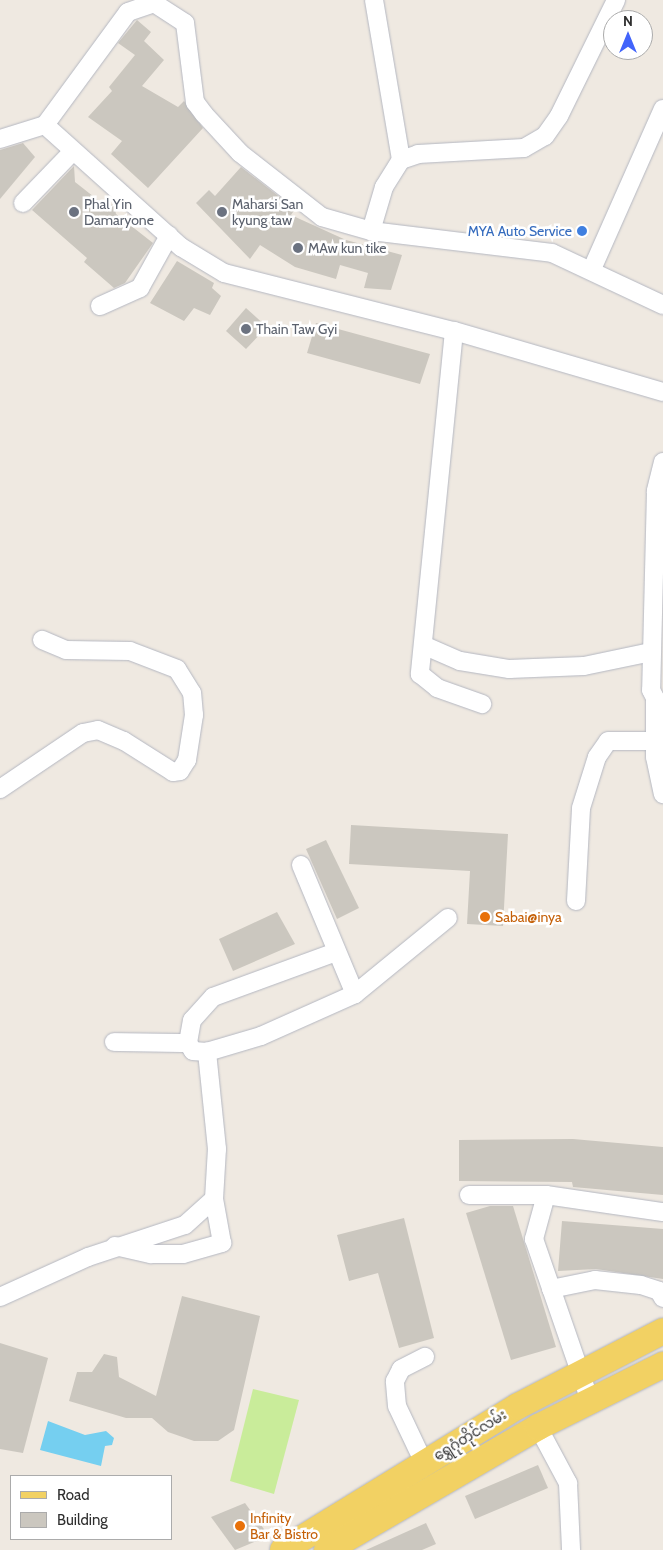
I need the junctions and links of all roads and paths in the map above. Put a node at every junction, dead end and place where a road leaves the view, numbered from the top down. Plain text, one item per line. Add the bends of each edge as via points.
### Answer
1 (374, 0) edge
2 (616, 0) edge
3 (155, 1) edge
4 (663, 109) edge
5 (45, 125) junction
6 (0, 139) edge
7 (73, 151) junction
8 (401, 160) junction
9 (23, 203) dead end
10 (371, 231) junction
11 (169, 236) junction
12 (592, 269) junction
13 (663, 305) edge
14 (100, 306) dead end
15 (454, 331) junction
16 (663, 392) edge
17 (663, 462) edge
18 (42, 640) dead end
19 (423, 645) junction
20 (651, 652) junction
21 (659, 699) edge
22 (482, 704) dead end
23 (655, 741) junction
24 (0, 789) edge
25 (663, 794) edge
26 (301, 865) dead end
27 (576, 901) dead end
28 (448, 918) dead end
29 (336, 952) junction
30 (354, 994) junction
31 (114, 1042) dead end
32 (188, 1043) junction
33 (207, 1052) junction
34 (469, 1195) dead end
35 (546, 1195) junction
36 (214, 1198) junction
37 (663, 1212) edge
38 (115, 1246) junction
39 (551, 1289) junction
40 (0, 1297) edge
41 (663, 1298) edge
42 (663, 1331) edge
43 (425, 1357) dead end
44 (663, 1365) edge
45 (579, 1372) junction
46 (590, 1401) junction
47 (538, 1427) junction
48 (424, 1463) junction
49 (283, 1550) edge
50 (327, 1550) edge
51 (571, 1550) edge

1 - 8 street
2 - 8 street via 560,116 545,136 524,148 418,154
3 - 5 street via 128,12
3 - 10 street via 185,23 193,53 195,102 240,153 322,217
4 - 12 street
5 - 6 street
5 - 7 street
7 - 9 street
7 - 11 street
8 - 10 street via 384,187
10 - 12 street via 534,249
11 - 14 street via 140,288
11 - 15 street via 224,273
12 - 13 street
15 - 16 street
15 - 19 street
17 - 20 street via 656,491
18 - 24 street via 66,650 130,651 177,669 192,700 188,760 180,771 173,772 124,741 98,730 83,733
19 - 20 street via 460,661 509,669 584,666
19 - 22 street via 420,674 437,688
20 - 21 street
21 - 23 street
23 - 25 street
23 - 27 street via 608,741 597,756 581,808
26 - 29 street
28 - 30 street
29 - 30 street
29 - 32 street via 213,997 192,1020
30 - 33 street via 261,1036
31 - 32 street
32 - 33 street via 193,1051
33 - 36 street via 217,1150
34 - 35 street
35 - 37 street
35 - 39 street via 534,1239
36 - 38 street via 185,1225
36 - 38 street via 223,1233 216,1247 151,1254
38 - 40 street
39 - 41 street via 595,1280 642,1285 659,1291
39 - 45 street
42 - 45 main road, ရွှေဂုံတိုင်လမ်း
43 - 48 street via 401,1369 394,1381 398,1406
44 - 46 main road, ရွှေဂုံတိုင်လမ်း
45 - 46 street
45 - 48 main road, ရွှေဂုံတိုင်လမ်း
46 - 47 main road, ရွှေဂုံတိုင်လမ်း
47 - 50 main road, ရွှေဂုံတိုင်လမ်း
47 - 51 street via 568,1483
48 - 49 main road, ရွှေဂုံတိုင်လမ်း

